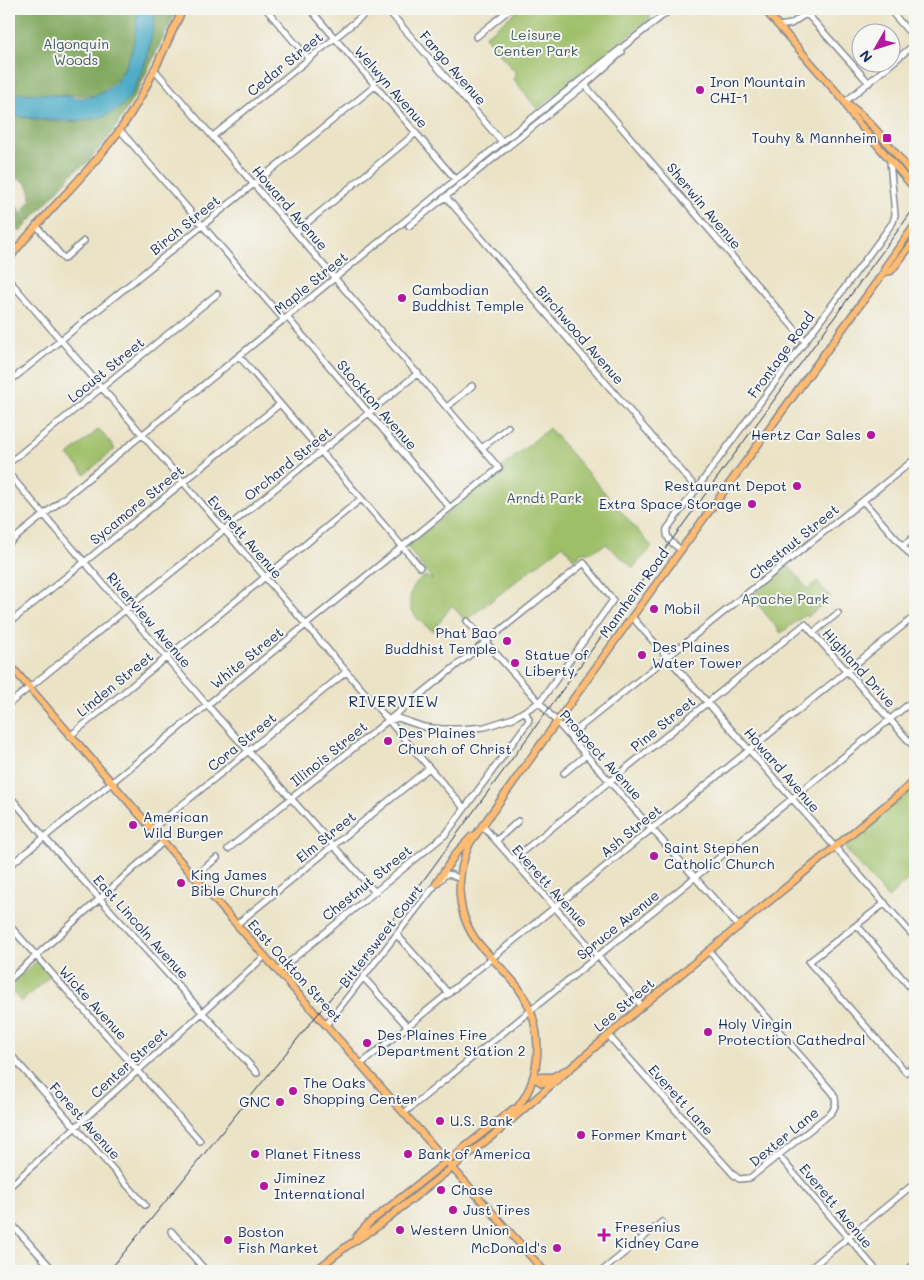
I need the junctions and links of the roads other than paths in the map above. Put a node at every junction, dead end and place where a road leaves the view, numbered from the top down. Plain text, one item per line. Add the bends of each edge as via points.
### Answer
1 (183, 9) edge
2 (266, 9) edge
3 (310, 9) edge
4 (371, 9) edge
5 (387, 9) edge
6 (510, 9) edge
7 (671, 9) edge
8 (764, 9) edge
9 (889, 9) edge
10 (791, 24) junction
11 (779, 26) junction
12 (476, 36) dead end
13 (789, 37) junction
14 (335, 38) junction
15 (915, 39) edge
16 (630, 42) junction
17 (915, 44) edge
18 (309, 59) junction
19 (154, 69) junction
20 (869, 83) junction
21 (375, 86) junction
22 (585, 86) junction
23 (845, 102) junction
24 (120, 130) junction
25 (416, 133) junction
26 (213, 136) junction
27 (502, 142) junction
28 (890, 161) junction
29 (915, 177) edge
30 (456, 180) junction
31 (254, 184) junction
32 (915, 189) edge
33 (446, 197) junction
34 (36, 225) junction
35 (202, 225) junction
36 (915, 225) edge
37 (410, 226) dead end
38 (296, 232) junction
39 (915, 240) edge
40 (84, 241) dead end
41 (9, 259) edge
42 (884, 272) junction
43 (336, 278) junction
44 (9, 280) edge
45 (217, 294) dead end
46 (285, 318) junction
47 (60, 340) junction
48 (805, 341) junction
49 (238, 356) junction
50 (418, 373) junction
51 (10, 379) edge
52 (472, 386) dead end
53 (102, 388) junction
54 (280, 404) junction
55 (447, 407) junction
56 (369, 413) junction
57 (508, 426) dead end
58 (142, 435) junction
59 (482, 448) junction
60 (321, 452) junction
61 (915, 459) edge
62 (9, 463) edge
63 (499, 468) joint
64 (9, 474) edge
65 (183, 482) junction
66 (697, 489) junction
67 (361, 499) junction
68 (863, 501) junction
69 (450, 508) junction
70 (44, 515) junction
71 (224, 530) junction
72 (915, 536) edge
73 (9, 543) edge
74 (402, 546) junction
75 (903, 546) junction
76 (681, 550) junction
77 (915, 560) edge
78 (84, 562) junction
79 (420, 567) dead end
80 (264, 577) junction
81 (125, 610) junction
82 (838, 613) dead end
83 (915, 616) edge
84 (632, 618) junction
85 (467, 621) dead end
86 (9, 623) edge
87 (805, 624) joint
88 (306, 625) junction
89 (813, 634) junction
90 (486, 642) junction
91 (166, 657) junction
92 (668, 658) junction
93 (9, 664) edge
94 (346, 672) junction
95 (847, 672) junction
96 (29, 688) junction
97 (915, 699) edge
98 (540, 702) junction
99 (708, 703) junction
100 (9, 704) edge
101 (207, 705) junction
102 (525, 711) junction
103 (388, 720) junction
104 (890, 720) junction
105 (557, 722) junction
106 (70, 736) junction
107 (570, 736) junction
108 (915, 748) edge
109 (749, 750) junction
110 (248, 751) junction
111 (586, 754) junction
112 (430, 768) junction
113 (564, 773) dead end
114 (609, 781) junction
115 (915, 781) edge
116 (111, 783) junction
117 (9, 795) edge
118 (291, 799) junction
119 (792, 799) junction
120 (464, 808) junction
121 (518, 821) dead end
122 (482, 825) junction
123 (152, 829) junction
124 (652, 829) junction
125 (476, 832) junction
126 (44, 837) junction
127 (496, 841) junction
128 (163, 842) junction
129 (333, 846) junction
130 (835, 848) junction
131 (228, 849) dead end
132 (217, 858) dead end
133 (512, 860) junction
134 (9, 866) edge
135 (194, 876) junction
136 (694, 877) junction
137 (460, 879) junction
138 (436, 884) junction
139 (375, 892) junction
140 (99, 898) junction
141 (885, 903) junction
142 (555, 908) junction
143 (237, 924) junction
144 (9, 925) edge
145 (856, 925) junction
146 (739, 927) junction
147 (397, 934) junction
148 (915, 938) edge
149 (709, 951) junction
150 (35, 956) junction
151 (265, 956) junction
152 (598, 956) junction
153 (492, 958) junction
154 (278, 971) junction
155 (364, 978) junction
156 (9, 980) edge
157 (915, 992) edge
158 (449, 994) junction
159 (642, 1006) junction
160 (530, 1010) junction
161 (202, 1013) junction
162 (326, 1025) junction
163 (408, 1027) junction
164 (608, 1035) junction
165 (9, 1053) edge
166 (361, 1064) junction
167 (915, 1064) edge
168 (569, 1069) junction
169 (138, 1070) junction
170 (257, 1073) dead end
171 (533, 1077) junction
172 (560, 1079) junction
173 (521, 1102) junction
174 (404, 1113) junction
175 (75, 1127) junction
176 (499, 1130) junction
177 (200, 1141) dead end
178 (779, 1156) junction
179 (447, 1161) junction
180 (452, 1167) junction
181 (739, 1178) joint
182 (915, 1183) edge
183 (9, 1187) edge
184 (145, 1205) dead end
185 (9, 1221) edge
186 (662, 1222) dead end
187 (171, 1232) dead end
188 (848, 1237) junction
189 (347, 1246) junction
190 (915, 1264) edge
191 (54, 1271) edge
192 (206, 1271) edge
193 (315, 1271) edge
194 (542, 1271) edge
195 (602, 1271) edge
196 (806, 1271) edge
197 (877, 1271) edge
198 (906, 1271) edge

1 - 19 main road
2 - 18 street
3 - 14 street, Welwyn Avenue
4 - 14 street, Cedar Street
5 - 27 street, Fargo Avenue
6 - 12 street
7 - 16 street, Maple Street
8 - 11 main road
9 - 15 street
10 - 11 street
10 - 13 street
10 - 20 street via 804,15 809,16
11 - 13 main road
13 - 23 main road
14 - 18 street, Cedar Street
14 - 21 street, Welwyn Avenue
16 - 22 street, Maple Street
16 - 27 street, Maple Street
17 - 20 street
18 - 26 street, Cedar Street
19 - 24 main road
19 - 26 street, Howard Avenue
20 - 23 street
21 - 25 street, Welwyn Avenue
21 - 31 street, Birch Street
22 - 33 street, Maple Street
22 - 48 street, Sherwin Avenue
23 - 28 main road via 850,113
23 - 29 main road
24 - 34 main road
24 - 35 street, Stockton Avenue
25 - 30 street, Welwyn Avenue
25 - 38 street
26 - 31 street, Howard Avenue
27 - 30 street, Maple Street
28 - 32 main road
28 - 48 street, Frontage Road via 893,222
30 - 43 street, Maple Street
31 - 35 street, Birch Street
31 - 38 street, Howard Avenue
33 - 37 street, Maple Street
33 - 66 street, Birchwood Avenue
34 - 40 street via 64,258
34 - 41 main road
35 - 46 street, Stockton Avenue
35 - 47 street, Birch Street
36 - 42 main road, Mannheim Road
38 - 43 street, Howard Avenue
39 - 42 main road, Mannheim Road via 891,270
42 - 76 main road, Mannheim Road
43 - 46 street, Maple Street
43 - 50 street, Howard Avenue
44 - 47 street, Everett Avenue
45 - 53 street, Locust Street
46 - 49 street, Maple Street
46 - 56 street, Stockton Avenue
47 - 51 street, Birch Street
47 - 53 street, Everett Avenue
48 - 66 street, Frontage Road
49 - 54 street
49 - 58 street, Maple Street
50 - 55 street, Howard Avenue
50 - 56 street, Orchard Street
52 - 55 street
53 - 58 street, Everett Avenue
53 - 62 street, Locust Street
54 - 60 street
54 - 65 street, Sycamore Street
55 - 59 street, Howard Avenue
56 - 60 street, Orchard Street
56 - 69 street, Stockton Avenue
57 - 59 street
58 - 65 street, Everett Avenue
58 - 70 street, Maple Street
59 - 63 street, Howard Avenue
60 - 67 street
60 - 71 street, Orchard Street
61 - 68 street, Chestnut Street
63 - 69 street, White Street
64 - 70 street, Riverview Avenue
65 - 71 street, Everett Avenue
65 - 78 street, Sycamore Street
66 - 76 street, Frontage Road via 667,529 668,538
67 - 74 street
67 - 80 street, Linden Street
68 - 75 street
68 - 92 street, Chestnut Street
69 - 74 street, White Street
70 - 73 street, Maple Street
70 - 78 street, Riverview Avenue
71 - 80 street, Everett Avenue
71 - 81 street, Orchard Street
72 - 75 street
74 - 79 street
74 - 88 street, White Street
75 - 77 street
76 - 84 main road, Mannheim Road
78 - 81 street, Riverview Avenue
78 - 86 street, Sycamore Street
80 - 88 street, Everett Avenue
80 - 91 street, Linden Street
81 - 91 street, Riverview Avenue
81 - 96 street, Orchard Street
82 - 89 street
83 - 95 street, Ash Street
84 - 92 street, Howard Avenue
84 - 105 main road, Mannheim Road
85 - 90 street, Prospect Avenue
87 - 89 street, Highland Drive
87 - 99 street, Pine Street
88 - 94 street, Everett Avenue
88 - 101 street, White Street
89 - 95 street, Highland Drive
90 - 98 street, Prospect Avenue
90 - 98 street, Illinois Street via 584,564 613,600
90 - 103 street, Illinois Street
91 - 101 street, Riverview Avenue
91 - 106 street, Linden Street
92 - 99 street, Howard Avenue
92 - 107 street, Chestnut Street
93 - 96 main road, East Oakton Street
94 - 103 street, Everett Avenue
94 - 110 street, Cora Street
95 - 104 street, Highland Drive
95 - 109 street, Ash Street
96 - 100 street, Orchard Street
96 - 106 main road, East Oakton Street
97 - 104 street, Spruce Avenue
98 - 102 street
98 - 105 street, Prospect Avenue
99 - 109 street, Howard Avenue
99 - 114 street, Pine Street
101 - 110 street, Riverview Avenue
101 - 116 street, White Street
102 - 103 street via 498,723 472,729 442,729 398,718
102 - 120 street, Chestnut Street via 528,722
103 - 112 street, Everett Avenue
103 - 118 street, Illinois Street
104 - 108 street, Highland Drive
104 - 119 street, Spruce Avenue
105 - 107 street, Prospect Avenue
105 - 122 main road, Mannheim Road
106 - 116 main road, East Oakton Street
107 - 111 street, Prospect Avenue
109 - 119 street, Howard Avenue
109 - 124 street, Ash Street
110 - 118 street, Riverview Avenue
110 - 123 street, Cora Street
111 - 113 street
111 - 114 street, Prospect Avenue
112 - 120 street, Everett Avenue
112 - 129 street, Elm Street
114 - 124 street, Prospect Avenue
114 - 133 street, Pine Street
115 - 130 main road, Lee Street
116 - 123 main road, East Oakton Street
116 - 126 street, White Street
117 - 126 street, East Lincoln Avenue
118 - 129 street, Riverview Avenue
118 - 131 street, Illinois Street
119 - 130 street, Howard Avenue
119 - 136 street, Spruce Avenue
120 - 139 street, Chestnut Street via 446,834
121 - 127 street
122 - 125 main road, Mannheim Road
122 - 127 street, Everett Avenue
123 - 128 main road, East Oakton Street
124 - 136 street, Prospect Avenue
124 - 142 street, Ash Street
125 - 137 main road, Mannheim Road via 465,854
125 - 138 main road via 456,853
126 - 134 street, White Street
126 - 140 street, East Lincoln Avenue
127 - 133 street, Everett Avenue
128 - 135 main road, East Oakton Street
128 - 140 street
129 - 139 street, Riverview Avenue
129 - 143 street, Elm Street
130 - 141 street, Howard Avenue
130 - 146 main road, Lee Street
132 - 135 street
133 - 142 street, Everett Avenue
135 - 143 main road, East Oakton Street
136 - 146 street, Prospect Avenue
136 - 152 street, Spruce Avenue
137 - 138 street, Bittersweet Court via 446,874
137 - 153 main road, Mannheim Road via 459,896 467,925
138 - 147 street, Bittersweet Court
139 - 154 street, Chestnut Street
140 - 150 street
140 - 161 street, East Lincoln Avenue
141 - 145 street
141 - 148 street, Howard Avenue
142 - 152 street, Everett Avenue
142 - 153 street, Ash Street
143 - 151 main road, East Oakton Street
144 - 150 street, Wicke Avenue
145 - 157 street
145 - 167 street via 809,962 906,1072
146 - 149 main road, Lee Street
147 - 155 street, Bittersweet Court
147 - 158 street
149 - 159 main road, Lee Street
149 - 178 street, Dexter Lane via 833,1093 834,1110
150 - 156 street
150 - 169 street, Wicke Avenue
151 - 154 main road, East Oakton Street
151 - 161 street, Center Street
152 - 159 street, Everett Avenue
152 - 160 street, Spruce Avenue
153 - 158 street, Ash Street
153 - 160 main road, Mannheim Road via 516,986
154 - 162 main road, East Oakton Street
155 - 162 street, Bittersweet Court
155 - 163 street
158 - 163 street, Ash Street
159 - 164 main road, Lee Street
160 - 171 main road, Mannheim Road via 537,1029 537,1064
160 - 174 street, Spruce Avenue
161 - 169 street, Center Street
161 - 170 street, East Lincoln Avenue
162 - 166 main road, East Oakton Street
163 - 166 street, Ash Street
164 - 168 main road, Lee Street
164 - 181 street, Everett Lane
165 - 175 street, Forest Avenue
166 - 174 main road, East Oakton Street
168 - 171 main road via 552,1076
168 - 172 main road, Lee Street
169 - 175 street, Center Street
169 - 177 street, Wicke Avenue
171 - 172 main road via 546,1083
171 - 173 main road, Mannheim Road
172 - 176 main road, Lee Street
173 - 176 main road
173 - 179 main road, Lee Street
174 - 179 main road, East Oakton Street
175 - 183 street, Center Street
175 - 184 street, Forest Avenue
176 - 180 main road, Lee Street
178 - 181 street, Dexter Lane via 750,1178
178 - 188 street, Everett Avenue
179 - 180 main road, East Oakton Street
179 - 189 main road, Lee Street via 369,1223
180 - 189 main road, Lee Street via 374,1229
180 - 194 main road, East Oakton Street
182 - 188 street
185 - 191 street
186 - 195 street
187 - 192 street
188 - 196 street
188 - 197 street, Everett Avenue
189 - 193 main road, Lee Street
190 - 198 street

